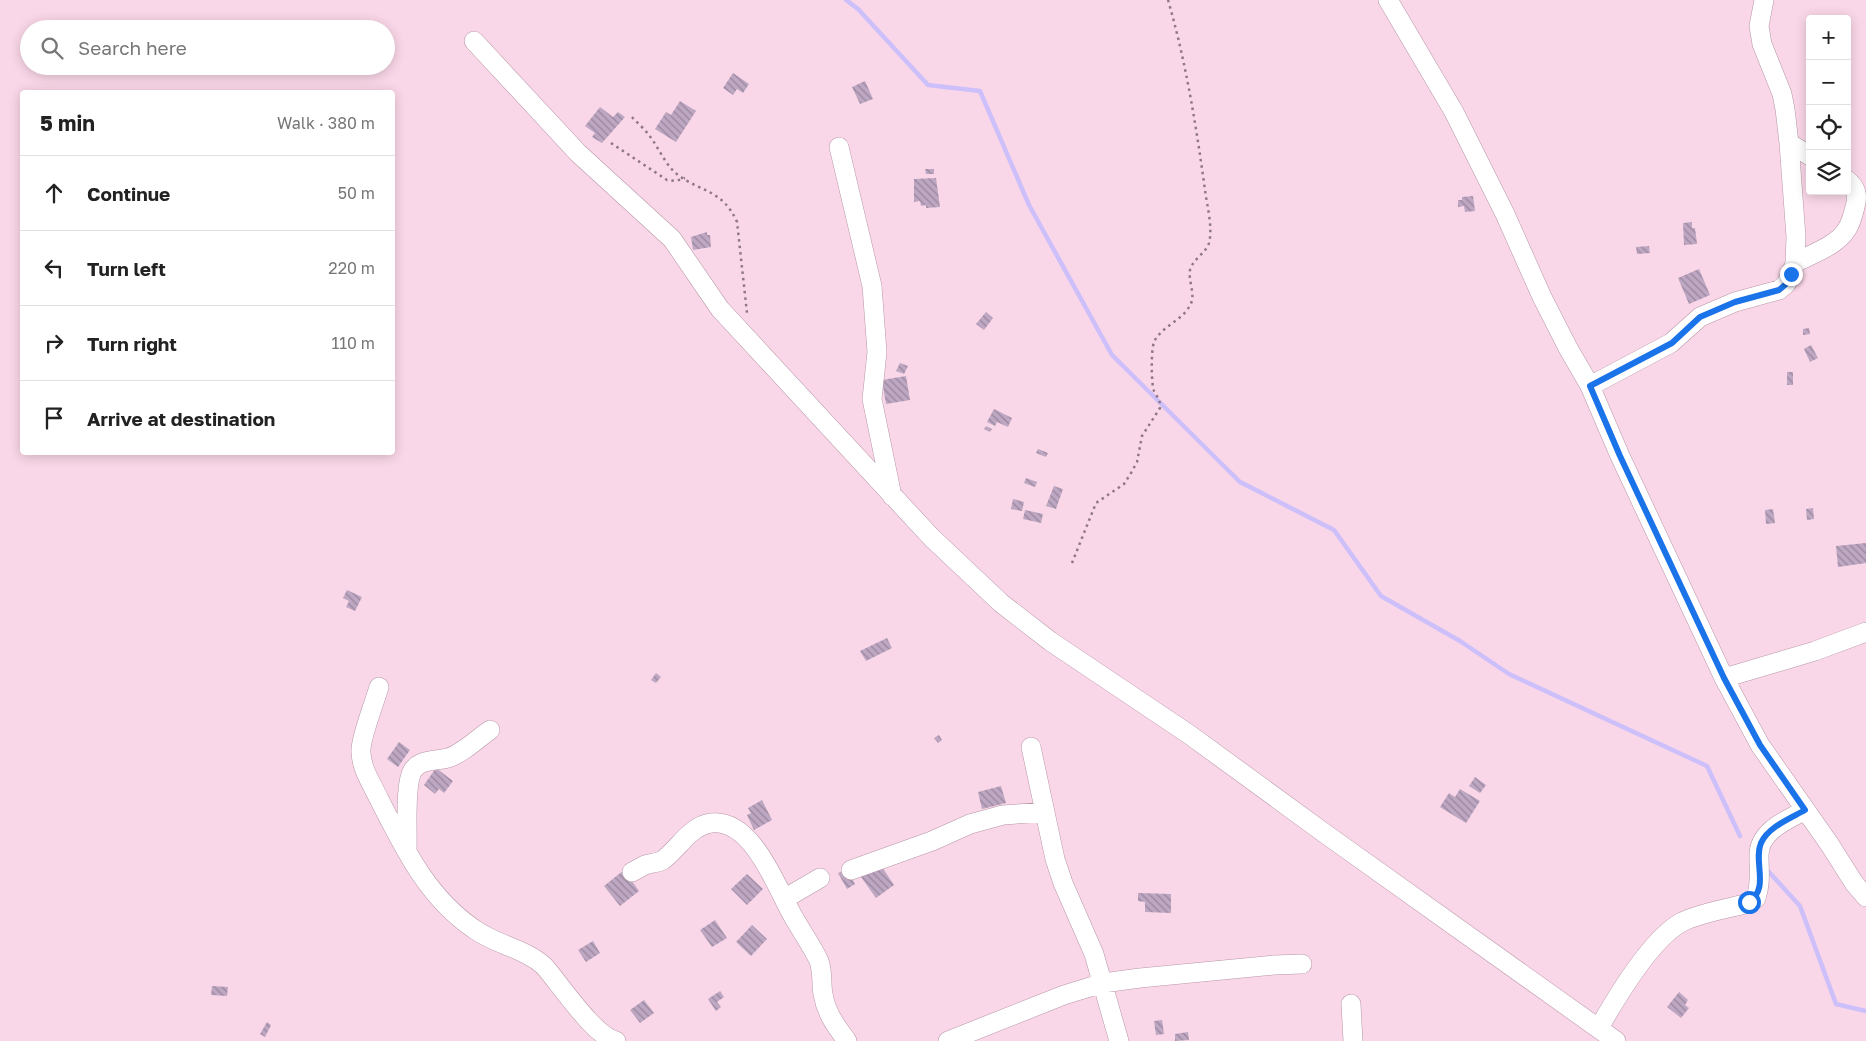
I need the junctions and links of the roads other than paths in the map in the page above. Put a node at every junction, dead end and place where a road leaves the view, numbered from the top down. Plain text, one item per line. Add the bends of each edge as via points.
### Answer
1 (1388, 0) edge
2 (1764, 0) edge
3 (474, 41) dead end
4 (1789, 143) junction
5 (839, 147) dead end
6 (1806, 154) edge
7 (1851, 183) edge
8 (1795, 263) junction
9 (1590, 386) junction
10 (892, 496) junction
11 (1866, 632) edge
12 (1724, 678) junction
13 (379, 687) dead end
14 (490, 730) dead end
15 (1031, 747) dead end
16 (1805, 810) junction
17 (1045, 812) junction
18 (407, 854) junction
19 (851, 870) dead end
20 (632, 872) dead end
21 (820, 878) dead end
22 (1866, 897) edge
23 (784, 898) junction
24 (1302, 964) dead end
25 (1104, 983) junction
26 (1351, 1004) dead end
27 (1599, 1028) junction
28 (616, 1041) edge
29 (847, 1041) edge
30 (948, 1041) edge
31 (1118, 1041) edge
32 (1353, 1041) edge
33 (1616, 1041) edge

1 - 9 street via 1454,112 1542,297
2 - 4 street via 1759,26 1762,44 1782,94
3 - 10 street via 578,153 672,239 720,309
4 - 6 street
4 - 8 street
5 - 10 street via 872,286 877,352 872,399
7 - 8 street via 1857,192 1857,200 1847,229 1834,242
8 - 9 street via 1786,284 1779,290 1735,302 1700,317 1672,343
9 - 12 street
10 - 27 street via 1001,603 1050,641 1190,735
11 - 12 street
12 - 16 street via 1760,745
13 - 18 street via 362,743 362,757 367,774
14 - 18 street via 448,758 423,763 413,771 408,786
15 - 17 street
16 - 22 street
16 - 27 street via 1774,828 1761,842 1756,898 1694,917 1670,930 1633,974
17 - 19 street via 1003,815 970,824
17 - 25 street via 1063,883
18 - 28 street via 447,907 484,936 537,959 589,1021
20 - 23 street via 663,860 702,825 719,824 737,831 757,851
21 - 23 street
23 - 29 street via 818,960 828,1012
24 - 25 street via 1274,964
25 - 30 street
25 - 31 street
26 - 32 street
27 - 33 street

